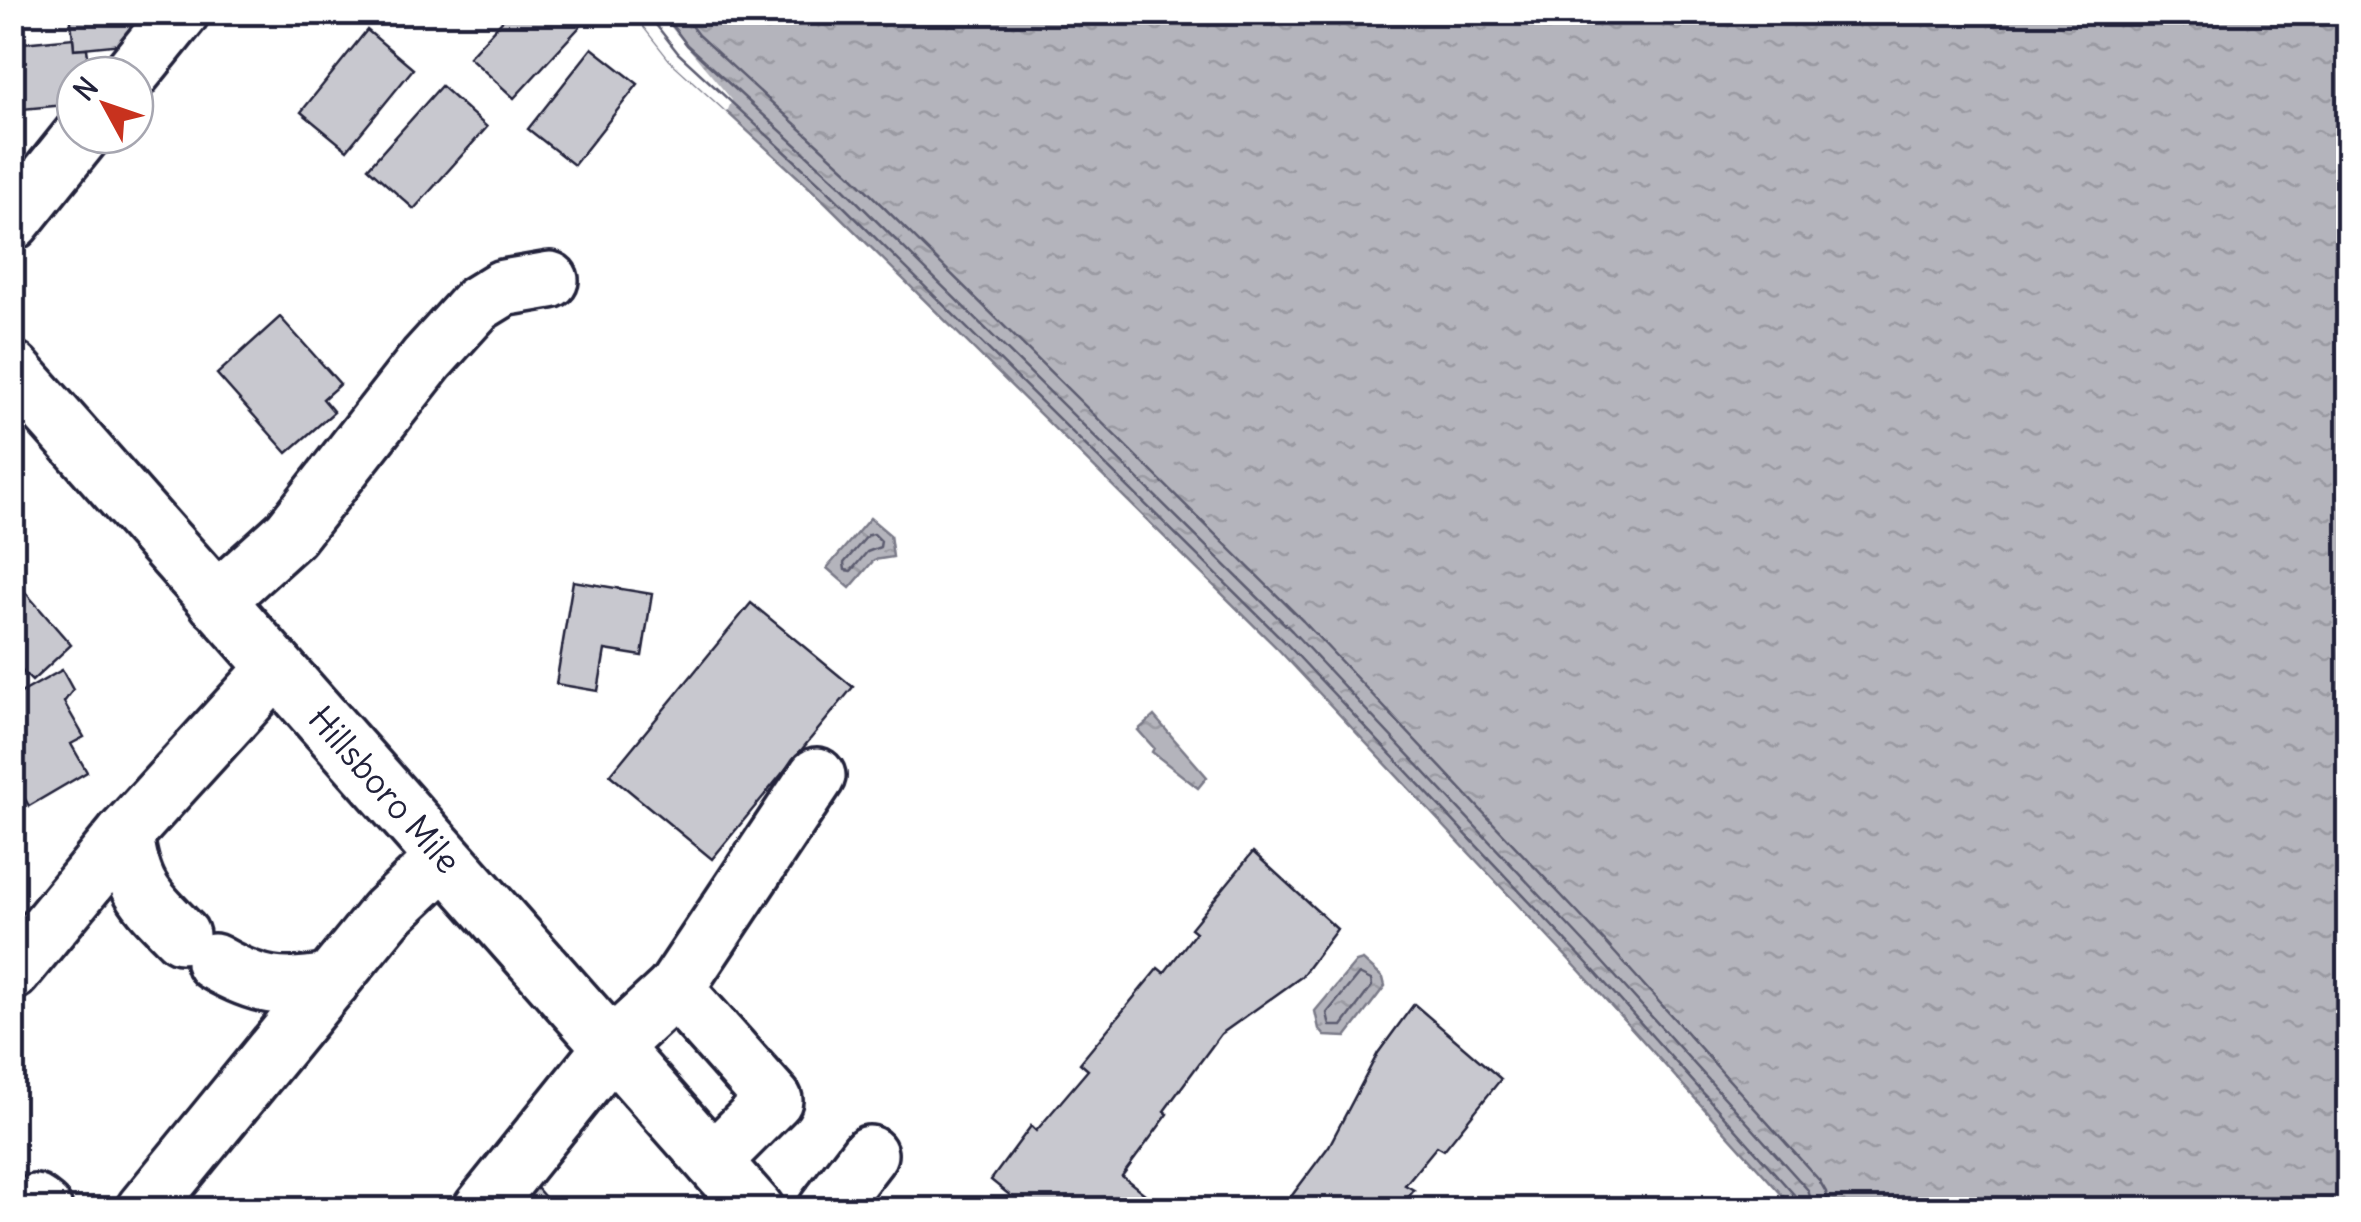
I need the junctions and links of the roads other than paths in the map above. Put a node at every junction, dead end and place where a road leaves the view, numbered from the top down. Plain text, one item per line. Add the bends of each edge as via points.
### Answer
1 (180, 12) edge
2 (146, 55) edge
3 (66, 155) edge
4 (12, 222) edge
5 (550, 280) dead end
6 (12, 369) edge
7 (216, 601) junction
8 (276, 668) junction
9 (817, 776) dead end
10 (125, 834) junction
11 (444, 859) junction
12 (12, 972) edge
13 (330, 982) junction
14 (675, 989) junction
15 (612, 1048) junction
16 (869, 1154) dead end
17 (712, 1161) junction
18 (144, 1210) edge
19 (481, 1210) edge
20 (756, 1210) edge
21 (826, 1210) edge

1 - 2 main road
3 - 4 main road
5 - 7 main road via 503,288 477,304 290,533
6 - 7 main road, Hillsboro Mile
7 - 8 main road, Hillsboro Mile
8 - 10 main road
8 - 11 main road, Hillsboro Mile
9 - 14 main road
10 - 12 main road
10 - 13 main road via 129,867 143,896 198,948 264,986
11 - 13 main road via 386,914
11 - 15 main road, Hillsboro Mile
13 - 18 main road
14 - 15 main road
14 - 17 main road via 774,1100
15 - 17 main road, Hillsboro Mile
15 - 19 main road
16 - 21 main road
17 - 20 main road, Hillsboro Mile

